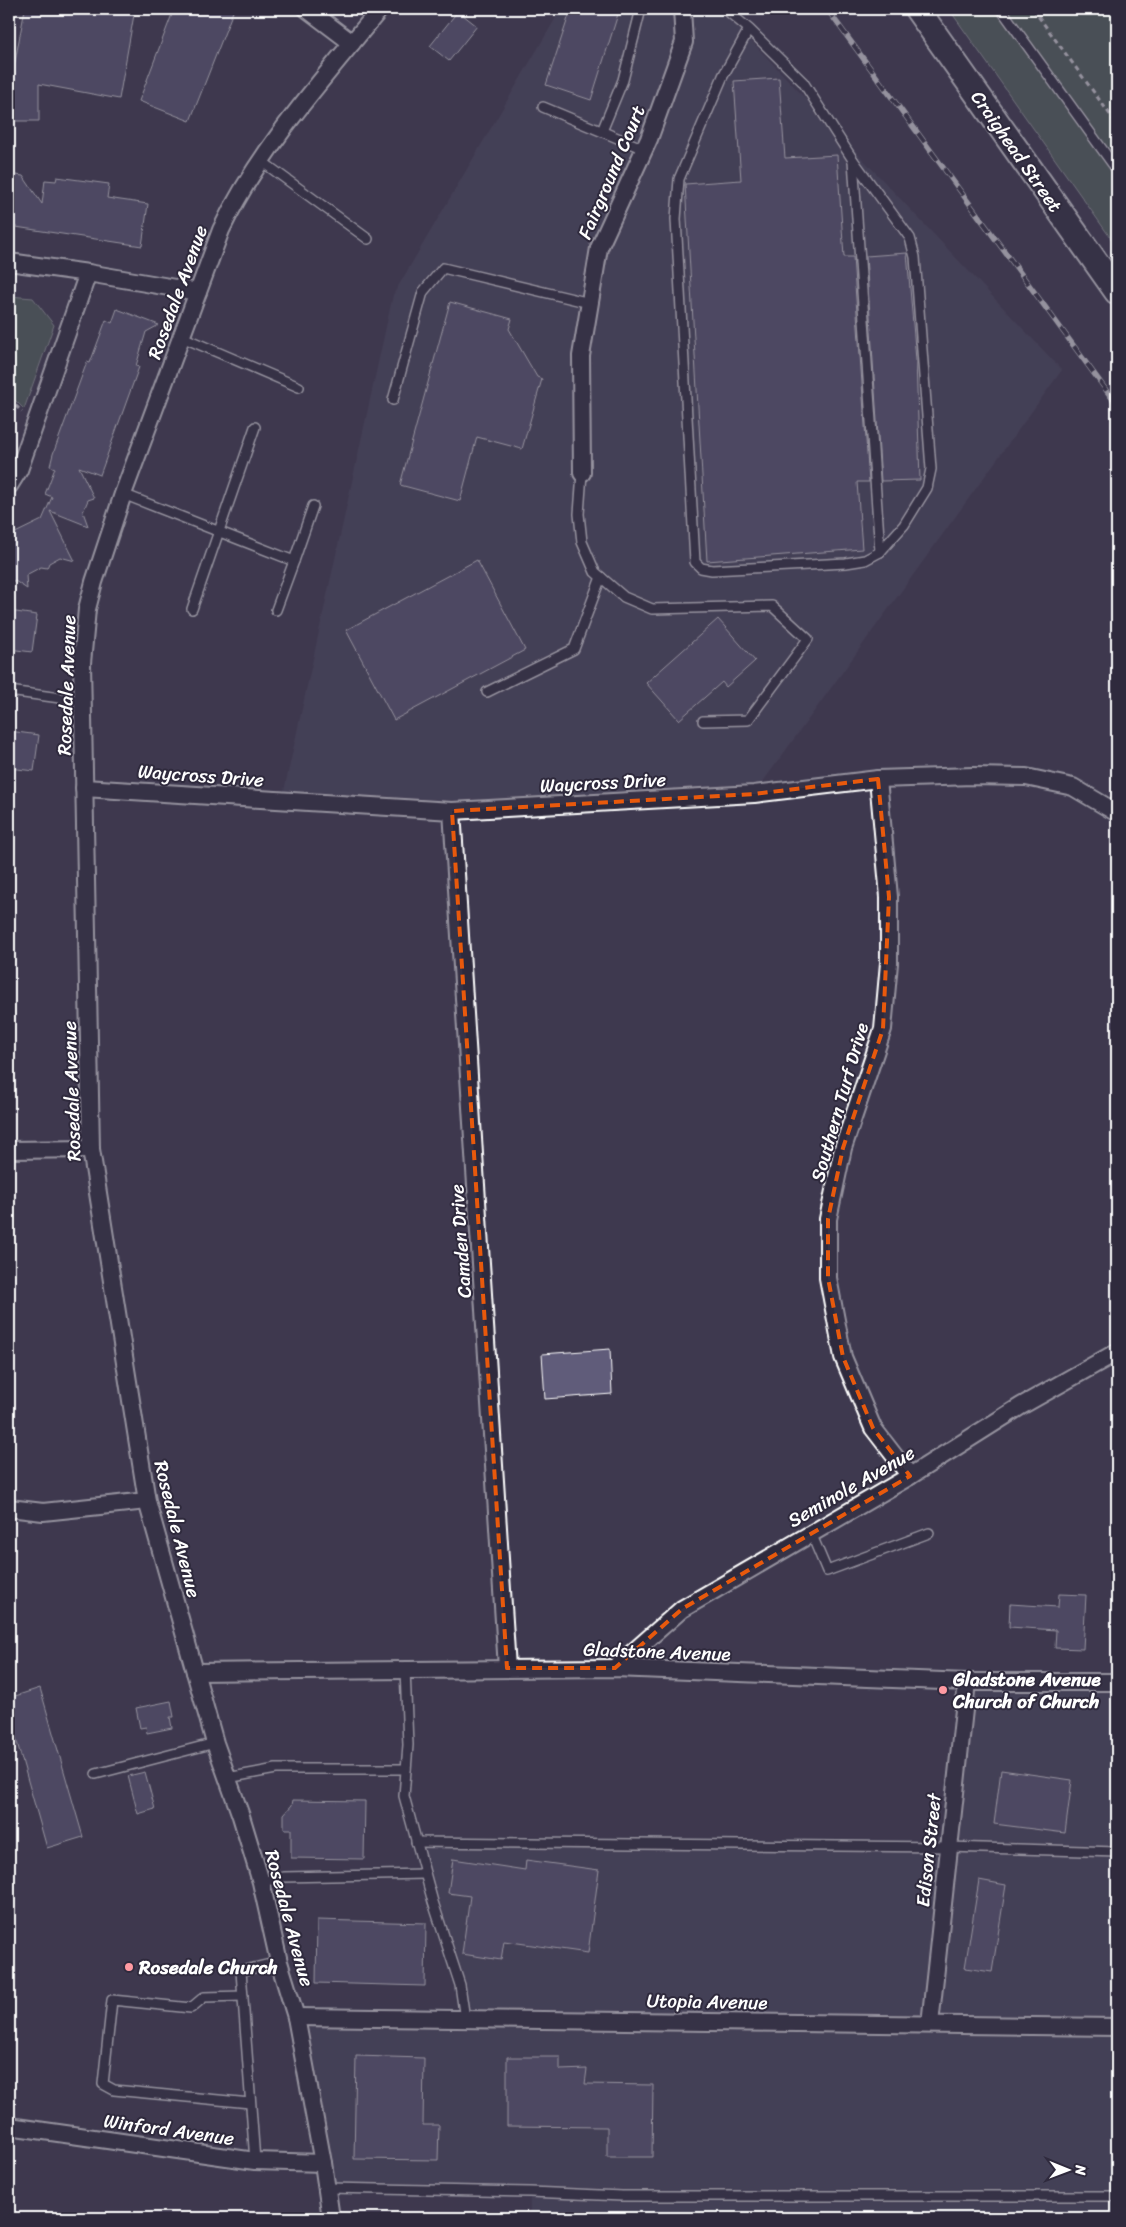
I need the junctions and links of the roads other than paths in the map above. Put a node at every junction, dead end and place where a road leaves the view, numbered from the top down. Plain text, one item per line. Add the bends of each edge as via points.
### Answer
1 (307, 9) edge
2 (380, 9) edge
3 (641, 9) edge
4 (682, 9) edge
5 (725, 9) edge
6 (917, 9) edge
7 (1001, 9) edge
8 (749, 28) junction
9 (352, 43) junction
10 (543, 107) dead end
11 (602, 131) junction
12 (644, 149) junction
13 (260, 160) junction
14 (853, 160) junction
15 (1117, 170) edge
16 (368, 239) dead end
17 (9, 262) edge
18 (88, 273) junction
19 (198, 292) junction
20 (1117, 292) edge
21 (590, 303) junction
22 (182, 337) junction
23 (299, 387) dead end
24 (393, 400) dead end
25 (255, 427) dead end
26 (582, 473) joint
27 (9, 486) edge
28 (123, 494) junction
29 (313, 506) dead end
30 (218, 531) junction
31 (880, 552) junction
32 (294, 560) junction
33 (601, 577) junction
34 (192, 609) dead end
35 (276, 610) dead end
36 (9, 691) edge
37 (488, 692) dead end
38 (82, 701) junction
39 (703, 721) dead end
40 (878, 779) junction
41 (84, 788) junction
42 (452, 810) junction
43 (1117, 813) edge
44 (91, 1149) junction
45 (9, 1150) edge
46 (1117, 1352) edge
47 (910, 1476) junction
48 (147, 1501) junction
49 (9, 1508) edge
50 (811, 1533) junction
51 (929, 1533) dead end
52 (507, 1668) junction
53 (615, 1668) junction
54 (405, 1669) junction
55 (195, 1672) junction
56 (967, 1682) junction
57 (1117, 1682) edge
58 (214, 1742) junction
59 (406, 1769) junction
60 (96, 1774) dead end
61 (227, 1778) junction
62 (416, 1842) junction
63 (948, 1847) junction
64 (1117, 1852) edge
65 (425, 1874) junction
66 (261, 1882) junction
67 (279, 1962) junction
68 (243, 1996) junction
69 (296, 2017) junction
70 (465, 2018) junction
71 (930, 2024) junction
72 (1117, 2027) edge
73 (250, 2103) junction
74 (9, 2126) edge
75 (256, 2161) junction
76 (324, 2163) junction
77 (328, 2188) junction
78 (1117, 2196) edge
79 (331, 2218) edge

1 - 9 street
2 - 9 street, Rosedale Avenue
3 - 11 lane via 624,80
4 - 12 street, Fairground Court via 684,42
5 - 8 lane
6 - 20 street, Craighead Street
7 - 15 lane
8 - 14 lane via 803,82
8 - 31 lane via 723,76 679,179 676,218 695,562 701,568 712,570 846,563 865,560
9 - 13 street, Rosedale Avenue
10 - 11 lane
11 - 12 lane
12 - 21 street, Fairground Court via 599,248
13 - 16 lane
13 - 19 street, Rosedale Avenue via 224,224
14 - 31 lane
14 - 31 lane via 910,238 915,257 931,469 927,488 904,525
17 - 18 street
18 - 19 street
18 - 27 street via 19,470
19 - 22 street, Rosedale Avenue
21 - 24 lane via 443,268 423,292
21 - 26 street, Fairground Court via 581,356
22 - 23 lane
22 - 28 street, Rosedale Avenue
25 - 30 lane
26 - 33 lane via 579,514 582,542 595,572
28 - 30 lane
28 - 38 street, Rosedale Avenue via 87,609
29 - 32 lane
30 - 32 lane
30 - 34 lane
32 - 35 lane
33 - 37 lane via 574,649
33 - 39 lane via 624,597 652,609 772,606 808,639 748,720
36 - 38 lane
38 - 41 street, Rosedale Avenue
40 - 42 street, Waycross Drive via 754,794
40 - 43 street, Waycross Drive via 1026,777 1073,788
40 - 47 street, Southern Turf Drive via 889,897 889,963 883,1029 843,1148 828,1219 828,1278 843,1357 873,1428
41 - 42 street, Waycross Drive
41 - 44 street, Rosedale Avenue
42 - 52 street, Camden Drive
44 - 45 street
44 - 48 street, Rosedale Avenue
46 - 47 street, Seminole Avenue via 1021,1406
47 - 50 street, Seminole Avenue
48 - 49 street via 43,1512
48 - 55 street, Rosedale Avenue
50 - 51 lane via 827,1571
50 - 53 street, Seminole Avenue via 682,1608
52 - 53 street, Gladstone Avenue
52 - 54 street, Gladstone Avenue
53 - 56 street, Gladstone Avenue
54 - 55 street, Gladstone Avenue
54 - 59 lane
55 - 58 street, Rosedale Avenue
56 - 57 street, Gladstone Avenue
56 - 63 street, Edison Street
58 - 60 lane
58 - 61 street, Rosedale Avenue
59 - 61 lane via 276,1769
59 - 62 lane via 404,1796
61 - 66 street, Rosedale Avenue
62 - 63 lane
62 - 65 lane
63 - 64 lane
63 - 71 street, Edison Street
65 - 66 lane via 284,1877
65 - 70 lane via 460,1985
66 - 67 street, Rosedale Avenue
67 - 68 lane via 241,1970
67 - 69 street, Rosedale Avenue
68 - 73 lane
68 - 73 lane via 204,1997 191,2008 112,2000 103,2084 114,2090
69 - 70 street, Utopia Avenue
69 - 76 street, Rosedale Avenue
70 - 71 street, Utopia Avenue
71 - 72 street, Utopia Avenue
73 - 75 lane
74 - 75 street, Winford Avenue
75 - 76 street, Winford Avenue
76 - 77 street, Rosedale Avenue
77 - 78 lane via 622,2196
77 - 79 street, Rosedale Avenue

